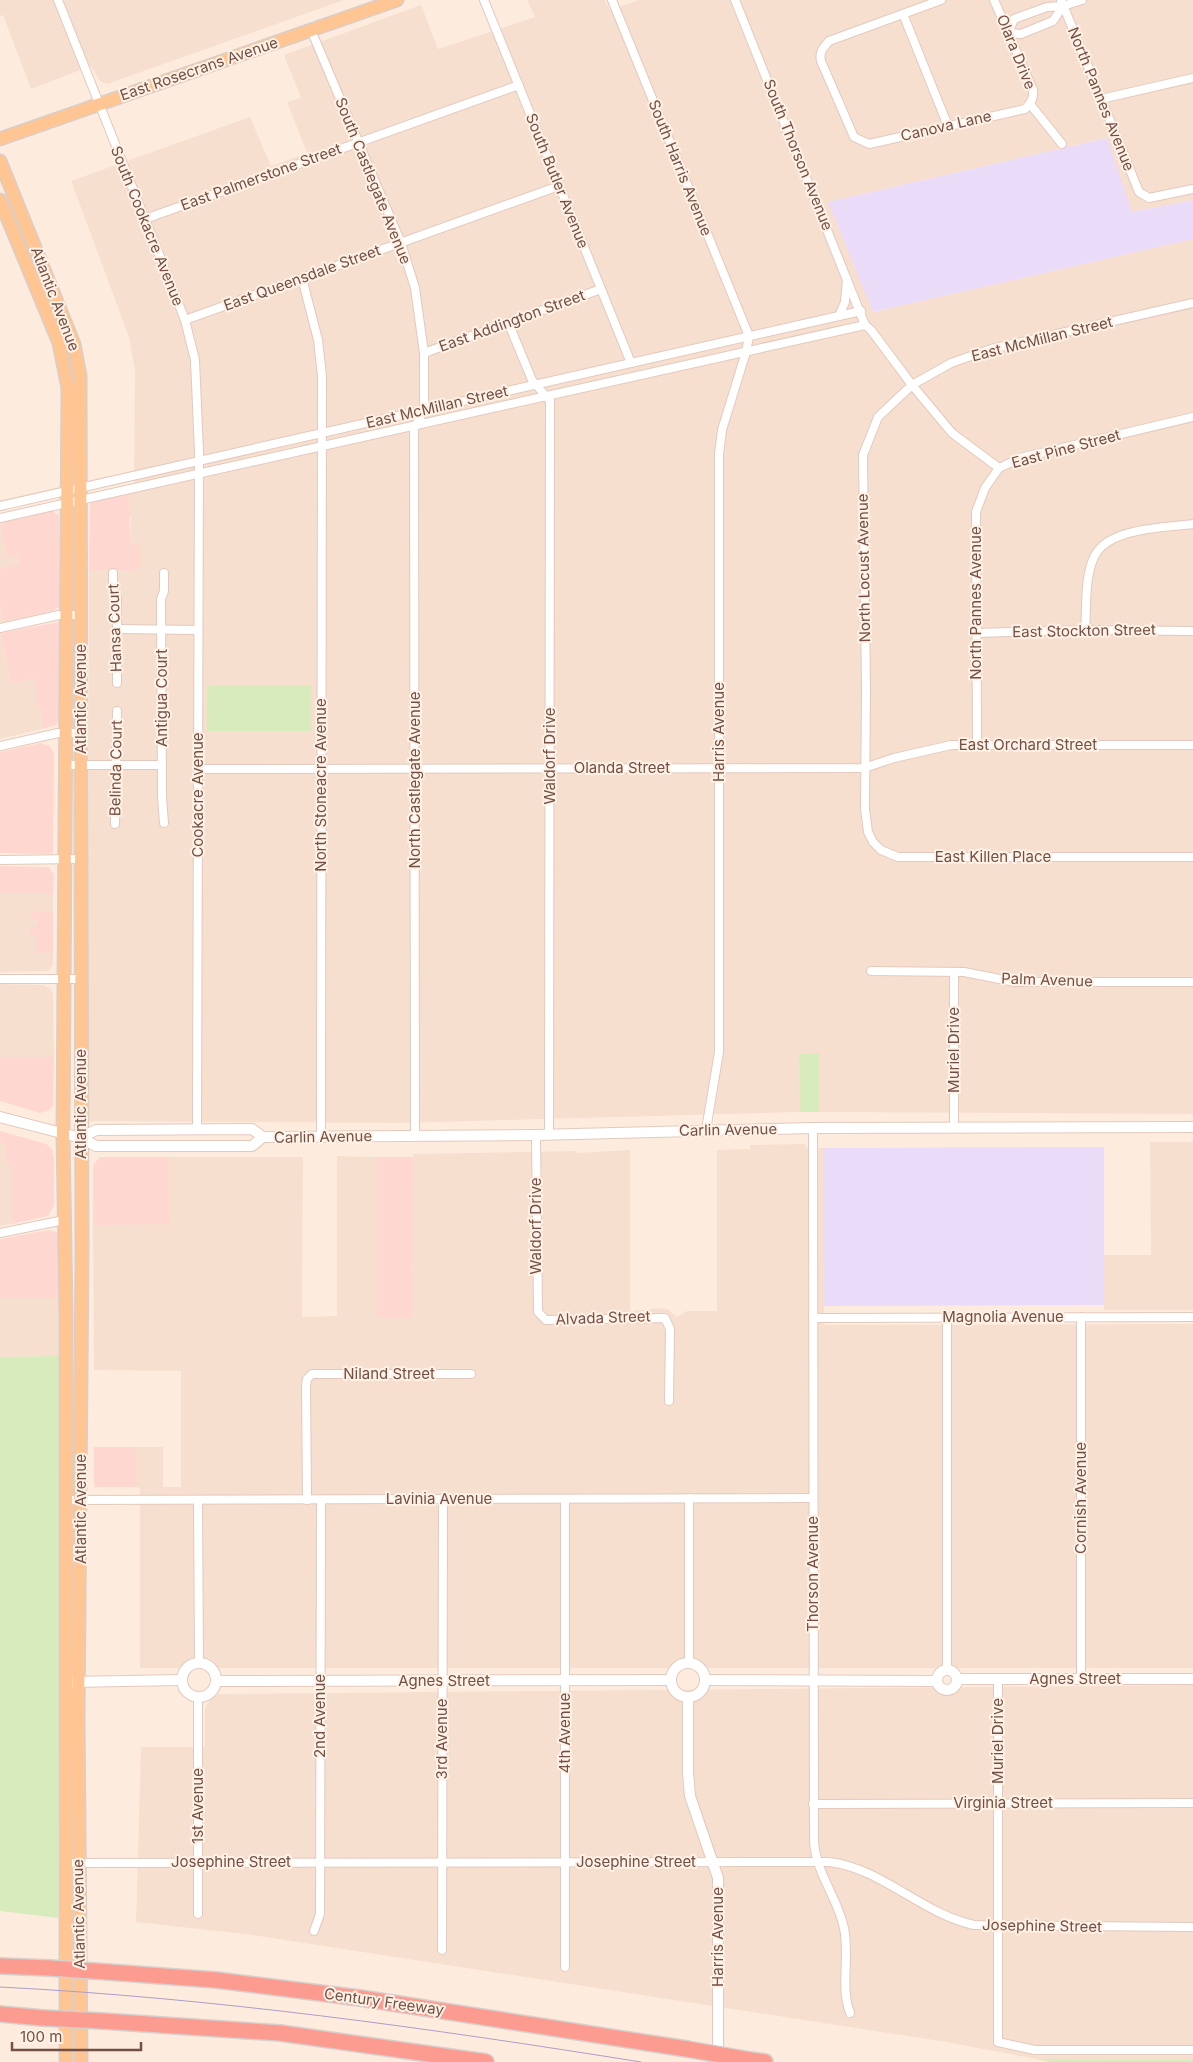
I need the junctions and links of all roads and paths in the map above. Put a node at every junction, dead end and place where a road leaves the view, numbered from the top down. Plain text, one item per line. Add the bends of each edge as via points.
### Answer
1 (58, 0) edge
2 (398, 0) edge
3 (484, 0) edge
4 (612, 0) edge
5 (736, 0) edge
6 (941, 0) edge
7 (994, 0) edge
8 (1082, 0) edge
9 (1062, 3) edge
10 (903, 14) junction
11 (312, 30) junction
12 (1008, 33) junction
13 (1193, 78) edge
14 (519, 85) junction
15 (1102, 99) junction
16 (100, 104) junction
17 (1030, 104) junction
18 (948, 126) junction
19 (0, 140) edge
20 (358, 142) junction
21 (1062, 144) dead end
22 (0, 161) edge
23 (559, 186) junction
24 (1193, 189) edge
25 (0, 200) edge
26 (145, 219) junction
27 (401, 243) junction
28 (847, 277) junction
29 (302, 278) junction
30 (601, 289) junction
31 (1193, 303) edge
32 (861, 311) junction
33 (839, 316) junction
34 (185, 320) junction
35 (508, 322) junction
36 (865, 325) junction
37 (749, 336) junction
38 (746, 352) junction
39 (424, 353) junction
40 (630, 363) junction
41 (536, 384) junction
42 (912, 386) junction
43 (546, 396) junction
44 (424, 410) junction
45 (1193, 417) edge
46 (417, 424) junction
47 (322, 433) junction
48 (322, 445) junction
49 (198, 460) junction
50 (999, 468) junction
51 (198, 473) junction
52 (67, 490) junction
53 (81, 493) junction
54 (67, 504) junction
55 (0, 506) edge
56 (0, 518) edge
57 (1193, 524) edge
58 (113, 573) dead end
59 (164, 573) dead end
60 (66, 615) junction
61 (81, 615) junction
62 (0, 628) edge
63 (117, 629) junction
64 (161, 630) junction
65 (198, 630) junction
66 (1085, 630) junction
67 (1193, 631) edge
68 (976, 634) junction
69 (117, 683) dead end
70 (117, 712) dead end
71 (66, 733) junction
72 (81, 733) junction
73 (977, 744) junction
74 (1193, 745) edge
75 (0, 746) edge
76 (65, 765) junction
77 (81, 765) junction
78 (118, 765) junction
79 (162, 765) junction
80 (807, 767) joint
81 (198, 768) junction
82 (321, 768) junction
83 (415, 768) junction
84 (550, 768) junction
85 (719, 768) junction
86 (864, 768) junction
87 (116, 824) dead end
88 (164, 824) dead end
89 (1193, 857) edge
90 (65, 859) junction
91 (81, 859) junction
92 (0, 860) edge
93 (871, 971) dead end
94 (954, 972) junction
95 (0, 978) edge
96 (81, 978) junction
97 (64, 979) junction
98 (1193, 982) edge
99 (0, 1118) edge
100 (1193, 1127) edge
101 (813, 1128) junction
102 (954, 1128) junction
103 (197, 1129) junction
104 (706, 1130) junction
105 (549, 1134) junction
106 (63, 1135) junction
107 (536, 1135) junction
108 (415, 1136) junction
109 (263, 1137) junction
110 (321, 1137) junction
111 (81, 1138) junction
112 (64, 1220) junction
113 (0, 1233) edge
114 (540, 1316) joint
115 (1081, 1317) junction
116 (1193, 1317) edge
117 (813, 1318) junction
118 (947, 1318) junction
119 (470, 1374) dead end
120 (669, 1401) dead end
121 (689, 1498) junction
122 (813, 1498) junction
123 (443, 1499) junction
124 (565, 1499) junction
125 (65, 1500) junction
126 (82, 1500) junction
127 (198, 1500) junction
128 (307, 1500) junction
129 (320, 1500) junction
130 (689, 1662) junction
131 (199, 1663) junction
132 (947, 1669) junction
133 (1193, 1678) edge
134 (958, 1679) junction
135 (998, 1679) junction
136 (1081, 1679) junction
137 (181, 1680) junction
138 (442, 1680) junction
139 (565, 1680) junction
140 (671, 1680) junction
141 (706, 1680) junction
142 (812, 1680) junction
143 (216, 1681) junction
144 (320, 1681) junction
145 (937, 1681) junction
146 (65, 1682) junction
147 (78, 1682) junction
148 (688, 1697) junction
149 (198, 1698) junction
150 (1193, 1803) edge
151 (813, 1804) junction
152 (998, 1804) junction
153 (198, 1862) junction
154 (320, 1862) junction
155 (442, 1862) junction
156 (565, 1862) junction
157 (712, 1862) junction
158 (817, 1862) junction
159 (64, 1863) junction
160 (79, 1863) junction
161 (198, 1914) dead end
162 (998, 1927) junction
163 (1193, 1927) edge
164 (314, 1931) dead end
165 (442, 1950) dead end
166 (3, 1965) edge
167 (565, 1967) dead end
168 (850, 2013) dead end
169 (0, 2014) edge
170 (38, 2017) junction
171 (0, 2022) edge
172 (1193, 2050) edge
173 (757, 2061) edge
174 (66, 2062) edge
175 (81, 2062) edge
176 (486, 2062) edge
177 (718, 2062) edge

1 - 16 street, South Cookacre Avenue
2 - 11 main road, East Rosecrans Avenue
3 - 14 street, South Butler Avenue
4 - 37 street, South Harris Avenue
5 - 28 street, South Thorson Avenue
6 - 10 street
7 - 12 street, Olara Drive
8 - 9 street
9 - 12 street via 1014,19
9 - 12 street via 1053,21 1021,34
9 - 15 street, North Pannes Avenue
10 - 18 street
10 - 18 street, Canova Lane via 829,41 820,54 821,61 854,137 860,141 869,144
11 - 16 main road, East Rosecrans Avenue
11 - 20 street, South Castlegate Avenue
12 - 17 street, Olara Drive via 1034,96
13 - 15 street
14 - 20 street, East Palmerstone Street
14 - 23 street, South Butler Avenue
15 - 24 street, North Pannes Avenue via 1143,196 1149,198
16 - 19 main road, East Rosecrans Avenue
16 - 26 street, South Cookacre Avenue
17 - 18 street, Canova Lane via 1025,109
17 - 21 street
20 - 26 street, East Palmerstone Street
20 - 27 street, South Castlegate Avenue
22 - 53 main road, Atlantic Avenue via 74,344 80,376
23 - 27 street, East Queensdale Street
23 - 30 street, South Butler Avenue
25 - 52 main road, Atlantic Avenue via 59,343 65,368 68,388
26 - 34 street, South Cookacre Avenue
27 - 29 street, East Queensdale Street
27 - 39 street, South Castlegate Avenue via 415,288
28 - 32 street, South Thorson Avenue
28 - 33 street via 845,302
29 - 34 street, East Queensdale Street
29 - 47 street, North Stoneacre Avenue via 318,340
30 - 35 street, East Addington Street
30 - 40 street, South Butler Avenue
31 - 42 street, East McMillan Street via 991,349 951,363
32 - 33 street, East McMillan Street
32 - 36 street
33 - 37 street, East McMillan Street
34 - 49 street, South Cookacre Avenue via 195,360
35 - 39 street, East Addington Street
35 - 41 street
36 - 38 street, East McMillan Street
36 - 42 street
37 - 38 street, Harris Avenue
37 - 40 street, East McMillan Street
38 - 43 street, East McMillan Street
38 - 85 street, Harris Avenue via 720,442
39 - 44 street, South Castlegate Avenue
40 - 41 street, East McMillan Street
41 - 43 street
41 - 44 street, East McMillan Street
42 - 50 street, East Pine Street via 952,433
42 - 86 street, North Locust Avenue via 878,417 863,455
43 - 46 street, East McMillan Street
43 - 84 street, Waldorf Drive via 550,401
44 - 46 street, South Castlegate Avenue
44 - 47 street, East McMillan Street
45 - 50 street, East Pine Street via 1020,458
46 - 48 street, East McMillan Street
46 - 83 street, North Castlegate Avenue via 414,429
47 - 48 street, North Stoneacre Avenue
47 - 49 street, East McMillan Street
48 - 51 street, East McMillan Street
48 - 82 street, North Stoneacre Avenue
49 - 51 street, Cookacre Avenue
49 - 53 street, East McMillan Street
50 - 68 street, North Pannes Avenue via 985,488 976,512
51 - 53 street, East McMillan Street
51 - 65 street, Cookacre Avenue
52 - 53 street, East McMillan Street
52 - 54 main road, Atlantic Avenue
52 - 55 street, East McMillan Street
53 - 54 street, East McMillan Street
53 - 61 main road, Atlantic Avenue
54 - 56 street, East McMillan Street
54 - 60 main road, Atlantic Avenue
57 - 66 street via 1134,531 1109,541 1095,556 1089,577
58 - 63 street, Hansa Court
59 - 64 street, Antigua Court
60 - 61 street
60 - 62 street
60 - 71 main road, Atlantic Avenue
61 - 72 main road, Atlantic Avenue
63 - 64 street
63 - 69 street, Hansa Court
64 - 65 street
64 - 79 street, Antigua Court
65 - 81 street, Cookacre Avenue
66 - 67 street, East Stockton Street
66 - 68 street, East Stockton Street
68 - 73 street, North Pannes Avenue
70 - 78 street, Belinda Court
71 - 72 street
71 - 75 street
71 - 76 main road, Atlantic Avenue
72 - 77 main road, Atlantic Avenue
73 - 74 street, East Orchard Street
73 - 86 street, East Orchard Street via 951,745
76 - 77 street
76 - 90 main road, Atlantic Avenue
77 - 78 street
77 - 91 main road, Atlantic Avenue
78 - 79 street
78 - 87 street, Belinda Court
79 - 88 street, Antigua Court
80 - 85 street, Olanda Street
80 - 86 street, East Orchard Street
81 - 82 street, Olanda Street
81 - 103 street, Cookacre Avenue
82 - 83 street, Olanda Street
82 - 110 street, North Stoneacre Avenue
83 - 84 street, Olanda Street
83 - 108 street, North Castlegate Avenue
84 - 85 street, Olanda Street
84 - 105 street, Waldorf Drive
85 - 104 street, Harris Avenue via 719,1052
86 - 89 street, East Killen Place via 868,832 881,850 898,858
90 - 91 street
90 - 92 street
90 - 97 main road, Atlantic Avenue
91 - 96 main road, Atlantic Avenue
93 - 94 street, Palm Avenue
94 - 98 street, Palm Avenue via 1015,982
94 - 102 street, Muriel Drive
95 - 97 street
96 - 97 street
96 - 111 main road, Atlantic Avenue
97 - 106 main road, Atlantic Avenue
99 - 106 street, Carlin Avenue
100 - 102 street, Carlin Avenue
101 - 102 street, Carlin Avenue
101 - 104 street, Carlin Avenue
101 - 117 street, Thorson Avenue
103 - 109 street, Carlin Avenue via 252,1129
103 - 111 street, Carlin Avenue via 96,1130
104 - 105 street, Carlin Avenue
105 - 107 street, Carlin Avenue
106 - 111 street, Carlin Avenue
106 - 112 main road, Atlantic Avenue
107 - 108 street, Carlin Avenue
107 - 114 street, Waldorf Drive via 536,1300
108 - 110 street, Carlin Avenue
109 - 110 street, Carlin Avenue
109 - 111 street, Carlin Avenue via 252,1146 96,1146
111 - 126 main road, Atlantic Avenue
112 - 113 street
112 - 125 main road, Atlantic Avenue
114 - 120 street, Alvada Street via 546,1320 661,1317 667,1320 670,1329
115 - 116 street, Magnolia Avenue
115 - 118 street, Magnolia Avenue
115 - 136 street, Cornish Avenue
117 - 118 street, Magnolia Avenue
117 - 122 street, Thorson Avenue
118 - 132 street
119 - 128 street, Niland Street via 319,1372 309,1376 306,1386
121 - 122 street, Lavinia Avenue
121 - 124 street, Lavinia Avenue
121 - 130 street
122 - 142 street, Thorson Avenue
123 - 124 street, Lavinia Avenue
123 - 129 street, Lavinia Avenue
123 - 138 street, 3rd Avenue
124 - 139 street, 4th Avenue
125 - 126 street, Lavinia Avenue
125 - 146 main road, Atlantic Avenue
126 - 127 street, Lavinia Avenue
126 - 147 main road, Atlantic Avenue
127 - 128 street, Lavinia Avenue
127 - 131 street
128 - 129 street, Lavinia Avenue
129 - 144 street, 2nd Avenue
130 - 140 street via 678,1666
130 - 141 street via 703,1670
131 - 137 street via 187,1668
131 - 143 street via 211,1668
132 - 134 street
132 - 145 street via 940,1672
133 - 136 street, Agnes Street
134 - 135 street, Agnes Street
134 - 145 street via 954,1688 948,1690 941,1688
135 - 136 street, Agnes Street
135 - 152 street, Muriel Drive
137 - 147 street
137 - 149 street via 188,1694
138 - 139 street, Agnes Street
138 - 144 street, Agnes Street
138 - 155 street, 3rd Avenue
139 - 140 street, Agnes Street
139 - 156 street, 4th Avenue
140 - 148 street via 674,1690
141 - 142 street
141 - 148 street via 698,1694
142 - 145 street
142 - 151 street, Thorson Avenue
143 - 144 street, Agnes Street
143 - 149 street via 209,1694
144 - 154 street, 2nd Avenue
146 - 147 street
146 - 159 main road, Atlantic Avenue
147 - 160 main road, Atlantic Avenue
148 - 157 street, Harris Avenue via 690,1796
149 - 153 street, 1st Avenue
150 - 152 street, Virginia Street
151 - 152 street, Virginia Street
151 - 158 street, Thorson Avenue
152 - 162 street, Muriel Drive
153 - 154 street, Josephine Street
153 - 160 street, Josephine Street
153 - 161 street, 1st Avenue
154 - 155 street, Josephine Street
154 - 164 street, 2nd Avenue via 320,1914
155 - 156 street, Josephine Street
155 - 165 street, 3rd Avenue
156 - 157 street, Josephine Street
156 - 167 street, 4th Avenue
157 - 158 street, Josephine Street
157 - 177 street, Harris Avenue via 718,1878
158 - 162 street, Josephine Street via 834,1862 856,1868 964,1923
158 - 168 street, Thorson Avenue via 844,1925
159 - 160 street, Josephine Street
159 - 174 main road, Atlantic Avenue
160 - 175 main road, Atlantic Avenue
162 - 163 street, Josephine Street
162 - 172 street, Muriel Drive via 998,2042 1035,2050
166 - 173 highway, Century Freeway, bridge via 216,1980 322,1993
169 - 170 highway
170 - 171 highway
170 - 176 highway, bridge via 280,2033

